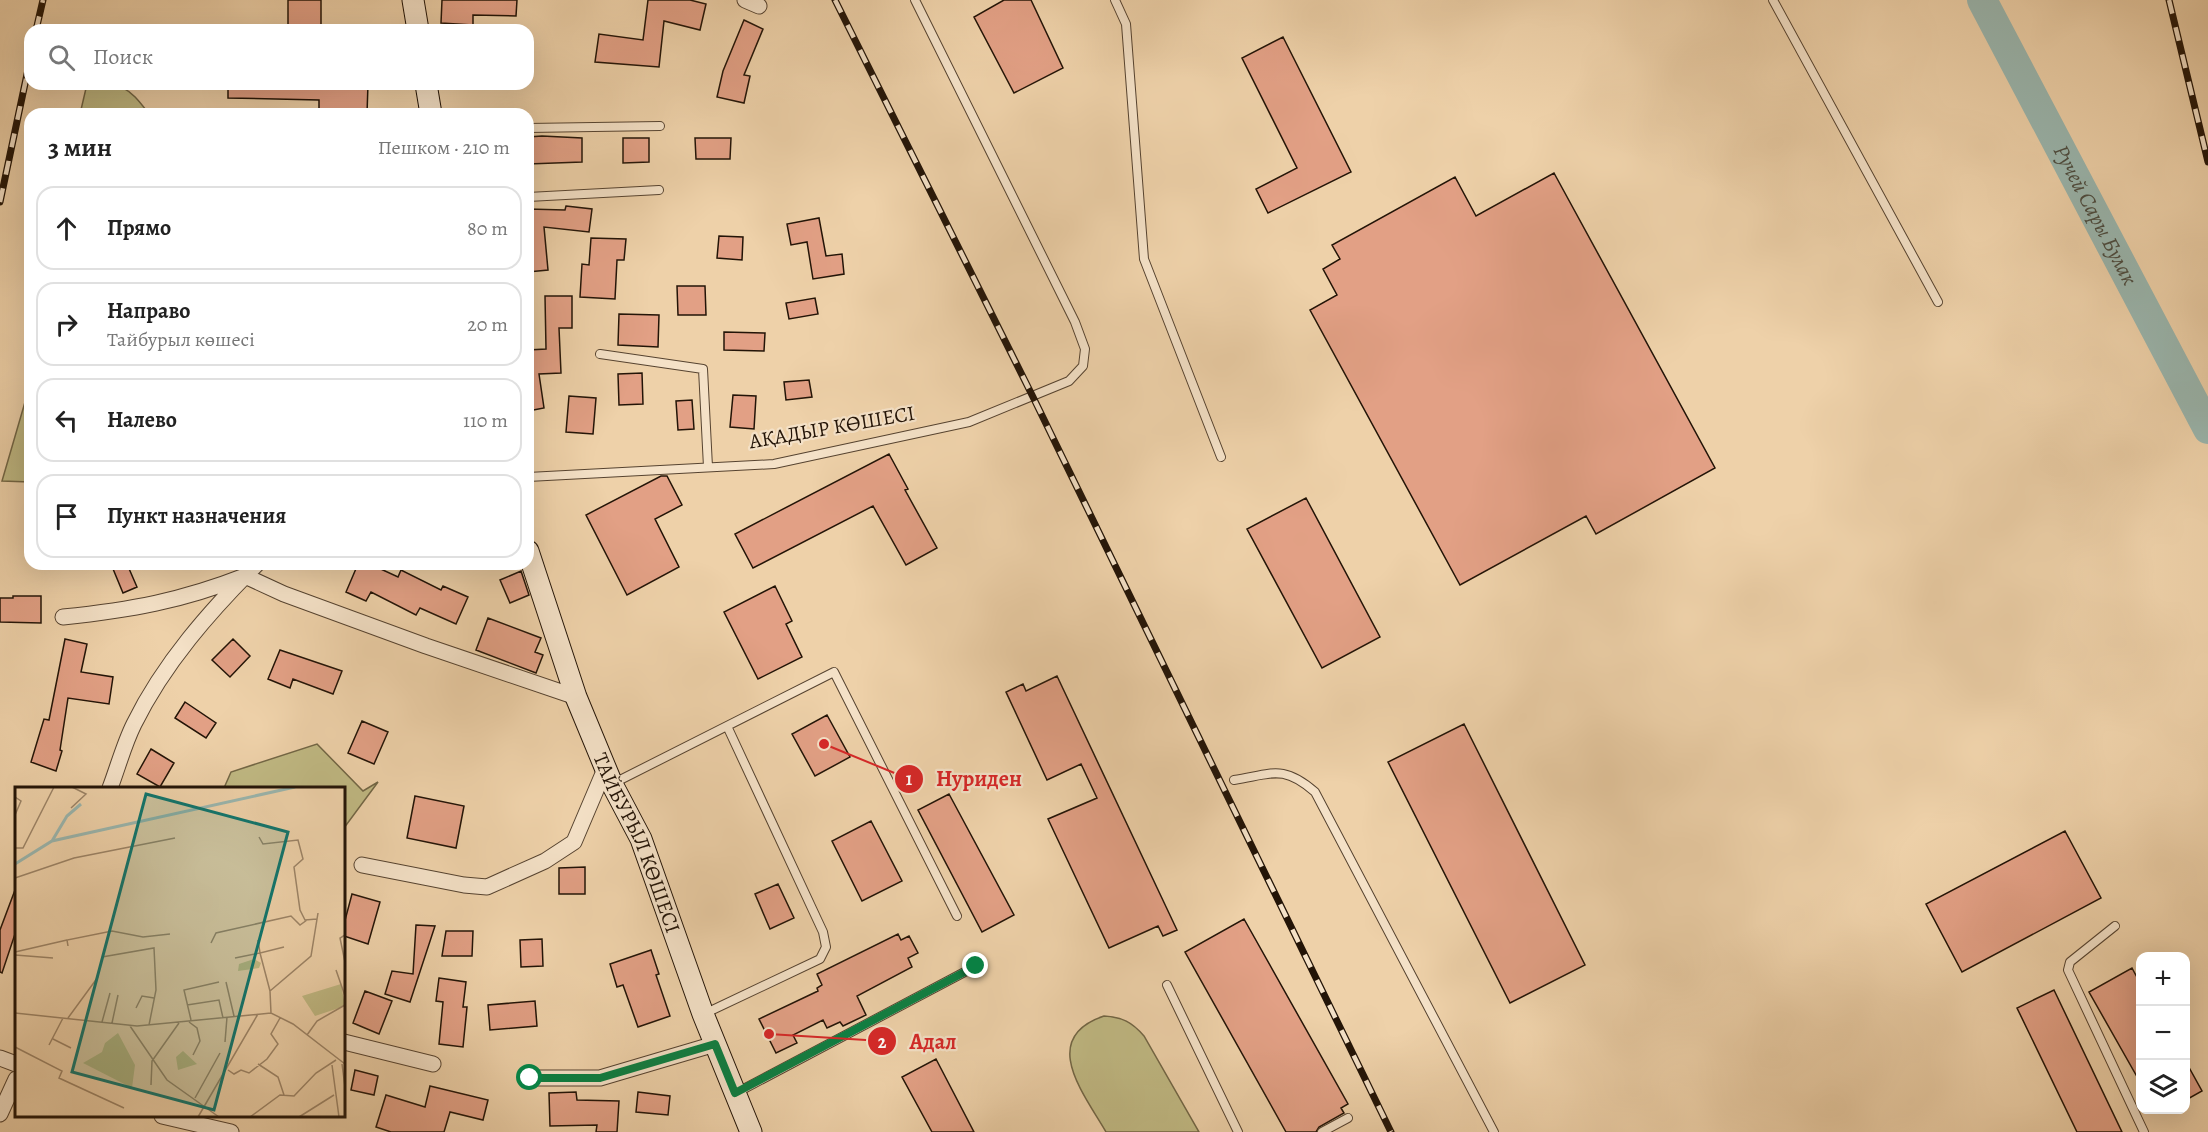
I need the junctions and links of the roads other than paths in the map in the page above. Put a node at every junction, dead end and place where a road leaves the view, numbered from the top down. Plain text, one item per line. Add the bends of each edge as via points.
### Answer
1 (413, 0) edge
2 (915, 0) edge
3 (1114, 0) edge
4 (1773, 0) edge
5 (417, 24) edge
6 (427, 90) edge
7 (430, 108) edge
8 (660, 126) dead end
9 (534, 128) edge
10 (659, 189) dead end
11 (534, 197) edge
12 (1938, 302) dead end
13 (600, 354) dead end
14 (1221, 457) dead end
15 (708, 467) junction
16 (534, 477) edge
17 (534, 568) edge
18 (251, 570) edge
19 (245, 576) junction
20 (63, 617) dead end
21 (576, 697) junction
22 (727, 726) junction
23 (609, 777) junction
24 (1234, 780) dead end
25 (111, 787) edge
26 (362, 865) dead end
27 (957, 916) dead end
28 (2115, 926) dead end
29 (976, 966) dead end
30 (1167, 985) dead end
31 (703, 1014) junction
32 (345, 1042) edge
33 (715, 1044) junction
34 (0, 1058) edge
35 (15, 1064) edge
36 (433, 1064) dead end
37 (530, 1078) dead end
38 (15, 1081) edge
39 (735, 1093) junction
40 (0, 1114) edge
41 (166, 1117) edge
42 (1348, 1118) dead end
43 (231, 1132) edge
44 (751, 1132) edge
45 (1238, 1132) edge
46 (1322, 1132) edge
47 (1494, 1132) edge
48 (2144, 1132) edge

1 - 5 main road
2 - 15 lane, АҚАДЫР КӨШЕСІ via 1075,322 1085,349 1083,366 1070,381 969,422 784,462
3 - 14 lane via 1126,24 1144,259
4 - 12 lane
6 - 7 main road
8 - 9 lane
10 - 11 lane
13 - 15 lane via 703,369
15 - 16 lane, АҚАДЫР КӨШЕСІ
17 - 21 main road, ТАЙБУРЫЛ КӨШЕСІ
18 - 19 street
19 - 20 street via 197,595 144,607
19 - 21 street via 426,646
19 - 25 street via 203,621 166,671 134,724
21 - 23 main road, ТАЙБУРЫЛ КӨШЕСІ
22 - 23 lane
22 - 27 lane via 834,672
22 - 31 lane via 823,932 826,947 820,959
23 - 26 street via 574,842 545,861 486,887
23 - 31 main road, ТАЙБУРЫЛ КӨШЕСІ via 641,839
24 - 47 lane via 1283,772 1315,792
28 - 48 lane via 2070,962 2068,970
29 - 39 lane
30 - 45 lane
31 - 33 main road, ТАЙБУРЫЛ КӨШЕСІ
32 - 36 street
33 - 37 street via 600,1078
33 - 39 main road, ТАЙБУРЫЛ КӨШЕСІ
34 - 35 street
38 - 40 street
39 - 44 main road, ТАЙБУРЫЛ КӨШЕСІ
41 - 43 street
42 - 46 lane

